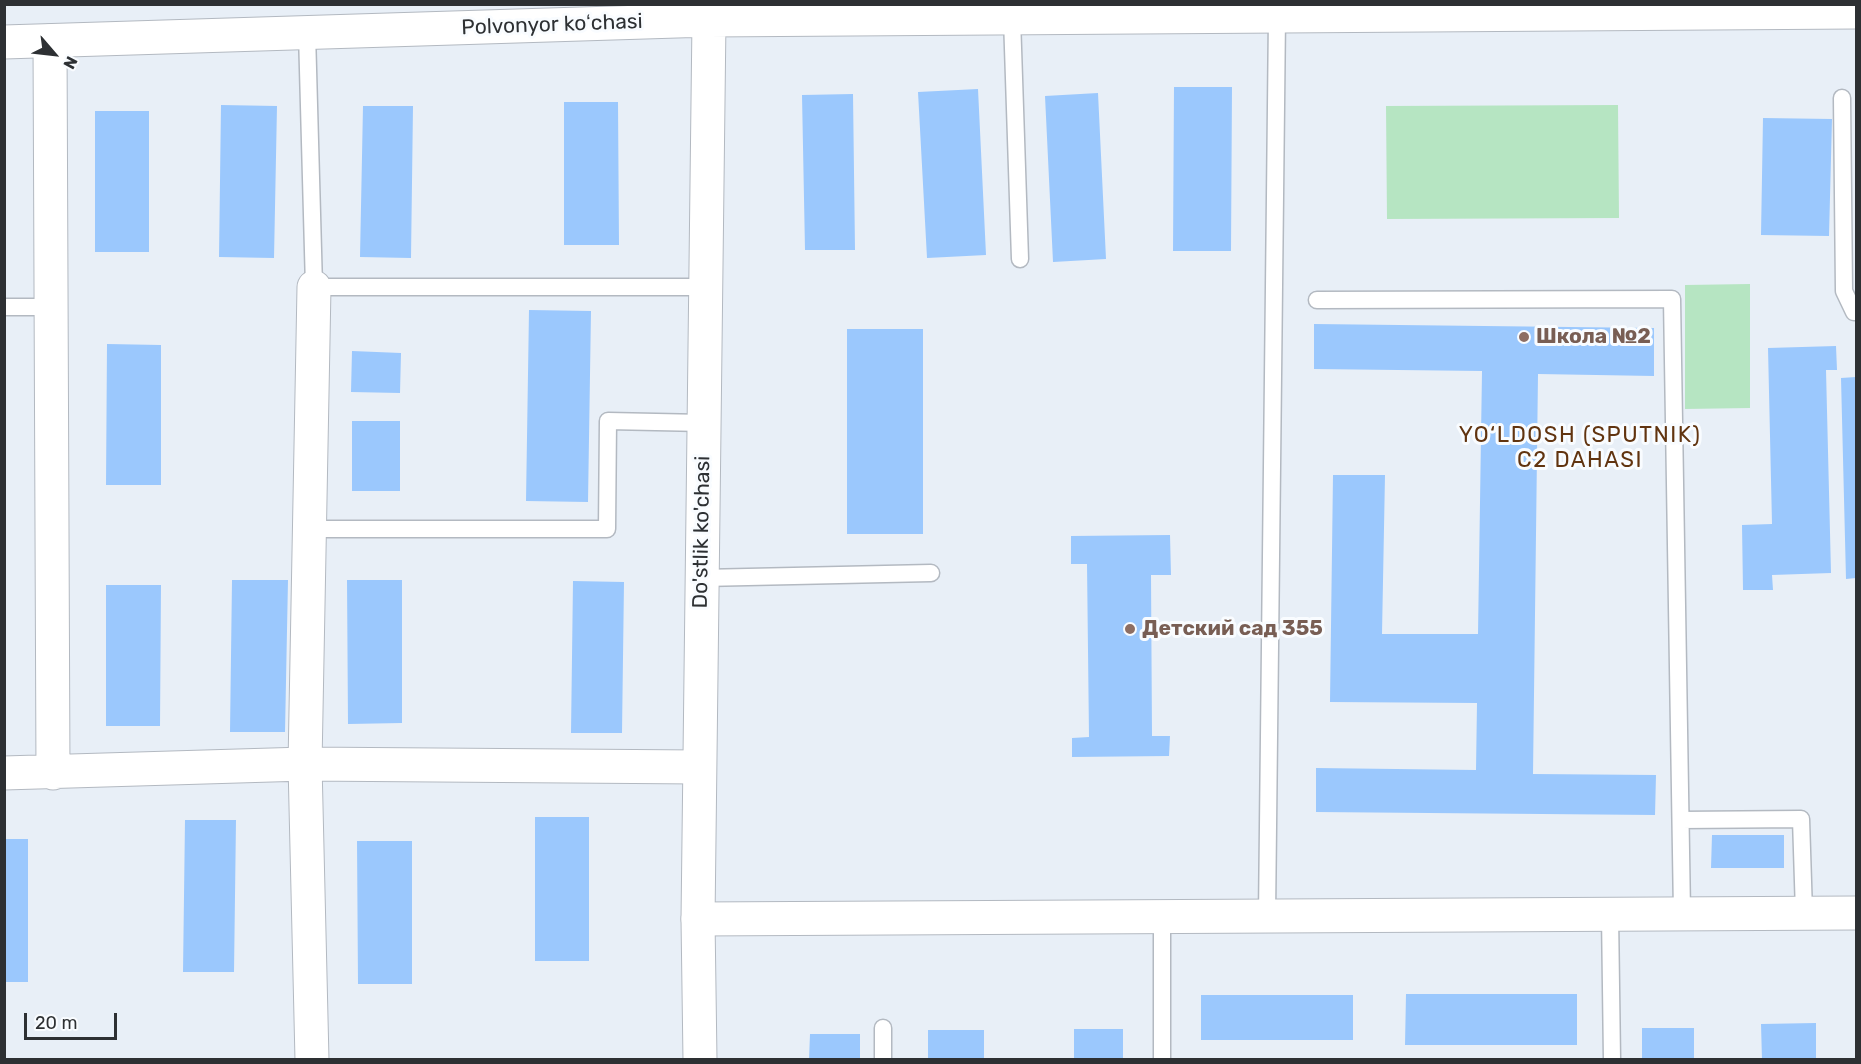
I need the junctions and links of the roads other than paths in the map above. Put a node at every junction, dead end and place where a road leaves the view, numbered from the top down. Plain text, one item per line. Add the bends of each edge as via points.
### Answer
1 (709, 12) edge
2 (1857, 12) edge
3 (1277, 16) junction
4 (1012, 18) junction
5 (307, 33) junction
6 (4, 42) edge
7 (50, 42) junction
8 (1842, 98) dead end
9 (1020, 259) dead end
10 (314, 287) junction
11 (705, 287) junction
12 (1317, 300) dead end
13 (4, 307) edge
14 (51, 307) junction
15 (1857, 312) edge
16 (704, 423) junction
17 (310, 529) junction
18 (931, 573) dead end
19 (702, 578) junction
20 (306, 764) junction
21 (699, 767) junction
22 (53, 772) junction
23 (4, 773) edge
24 (1681, 820) junction
25 (1857, 912) edge
26 (1682, 913) junction
27 (1804, 913) junction
28 (1610, 914) junction
29 (1162, 915) junction
30 (1267, 915) junction
31 (698, 918) junction
32 (883, 1028) dead end
33 (312, 1059) edge
34 (700, 1059) edge
35 (883, 1059) edge
36 (1162, 1059) edge
37 (1612, 1059) edge

1 - 4 street, Polvonyor koʻchasi
1 - 5 street, Polvonyor koʻchasi
1 - 11 street, Do'stlik ko'chasi
2 - 3 street, Polvonyor koʻchasi
3 - 4 street, Polvonyor koʻchasi
3 - 30 lane
4 - 9 lane
5 - 7 street, Polvonyor koʻchasi
5 - 10 lane
6 - 7 street, Polvonyor koʻchasi
7 - 14 street
8 - 15 lane via 1844,291
10 - 11 lane
10 - 17 street
11 - 16 street, Do'stlik ko'chasi
12 - 24 lane via 1672,300
13 - 14 lane
14 - 22 street
16 - 17 lane via 608,421 607,529
16 - 19 street, Do'stlik ko'chasi
17 - 20 street
18 - 19 lane
19 - 21 street, Do'stlik ko'chasi
20 - 21 street
20 - 22 street
20 - 33 street
21 - 31 street, Do'stlik ko'chasi
22 - 23 street
24 - 26 lane
24 - 27 lane via 1801,819
25 - 27 street
26 - 27 street
26 - 28 street
28 - 30 street
28 - 37 lane
29 - 30 street
29 - 31 street
29 - 36 lane
31 - 34 street, Do'stlik ko'chasi
32 - 35 lane

